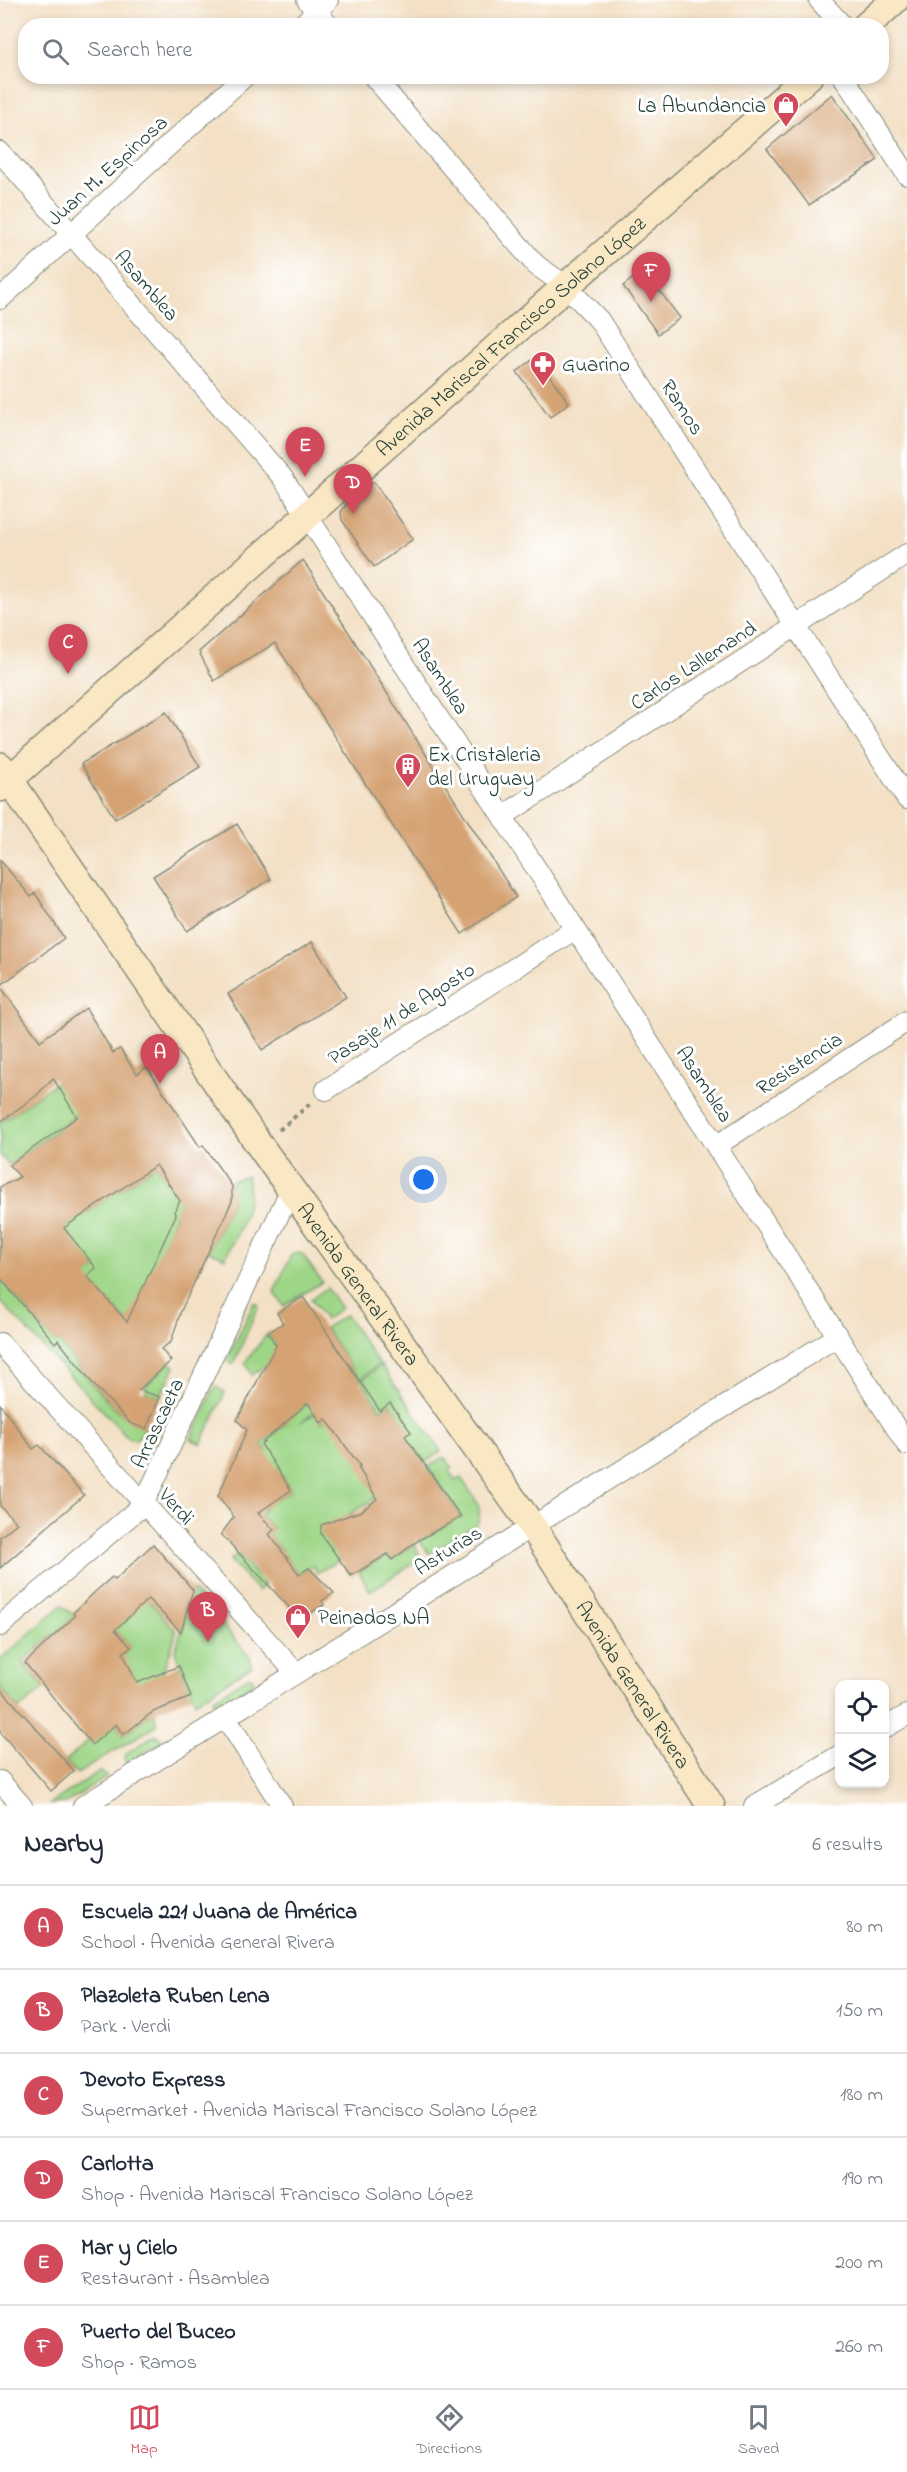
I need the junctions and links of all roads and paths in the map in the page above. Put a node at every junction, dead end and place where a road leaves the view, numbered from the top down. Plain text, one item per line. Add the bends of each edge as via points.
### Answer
1 (819, 0) edge
2 (895, 0) edge
3 (836, 18) edge
4 (875, 18) edge
5 (236, 84) edge
6 (380, 84) edge
7 (800, 84) edge
8 (848, 84) edge
9 (0, 152) edge
10 (907, 175) edge
11 (70, 233) junction
12 (566, 286) junction
13 (0, 299) edge
14 (307, 514) junction
15 (907, 554) edge
16 (796, 627) junction
17 (3, 778) edge
18 (907, 800) edge
19 (503, 816) junction
20 (575, 928) junction
21 (907, 1021) edge
22 (326, 1090) joint
23 (260, 1146) junction
24 (716, 1146) junction
25 (291, 1189) junction
26 (838, 1336) junction
27 (0, 1344) edge
28 (907, 1445) edge
29 (143, 1505) junction
30 (532, 1526) junction
31 (0, 1626) edge
32 (296, 1672) junction
33 (907, 1715) edge
34 (226, 1718) junction
35 (889, 1726) edge
36 (835, 1758) edge
37 (0, 1781) edge
38 (22, 1806) edge
39 (83, 1806) edge
40 (282, 1806) edge
41 (711, 1806) edge
42 (754, 1806) edge

1 - 3 street
2 - 4 main road
5 - 11 street, Juan M. Espinosa
6 - 12 street, Ramos via 537,265
7 - 12 main road, Avenida Mariscal Francisco Solano López
8 - 10 street
9 - 11 street, Asamblea
11 - 13 street, Juan M. Espinosa
11 - 14 street, Asamblea via 283,478
12 - 14 main road, Avenida Mariscal Francisco Solano López
12 - 16 street, Ramos via 599,320
14 - 17 main road, Avenida Mariscal Francisco Solano López
14 - 19 street, Asamblea
15 - 16 street, Carlos Lallemand
16 - 18 street, Ramos
16 - 19 street, Carlos Lallemand
17 - 23 main road, Avenida General Rivera
19 - 20 street, Asamblea
20 - 22 street, Pasaje 11 de Agosto
20 - 24 street, Asamblea
21 - 24 street, Resistencia
22 - 23 path, Pasaje 11 de Agosto
23 - 25 main road, Avenida General Rivera
24 - 26 street, Asamblea
25 - 29 street, Arrascaeta
25 - 30 main road, Avenida General Rivera
26 - 28 street, Asamblea
26 - 30 street, Asturias
27 - 29 street, Verdi
29 - 31 street, Arrascaeta
29 - 32 street, Verdi
30 - 32 street, Asturias
30 - 41 main road, Avenida General Rivera
32 - 34 street, Asturias
33 - 35 street
34 - 39 street, Asturias
34 - 40 street
36 - 42 street
37 - 38 street

